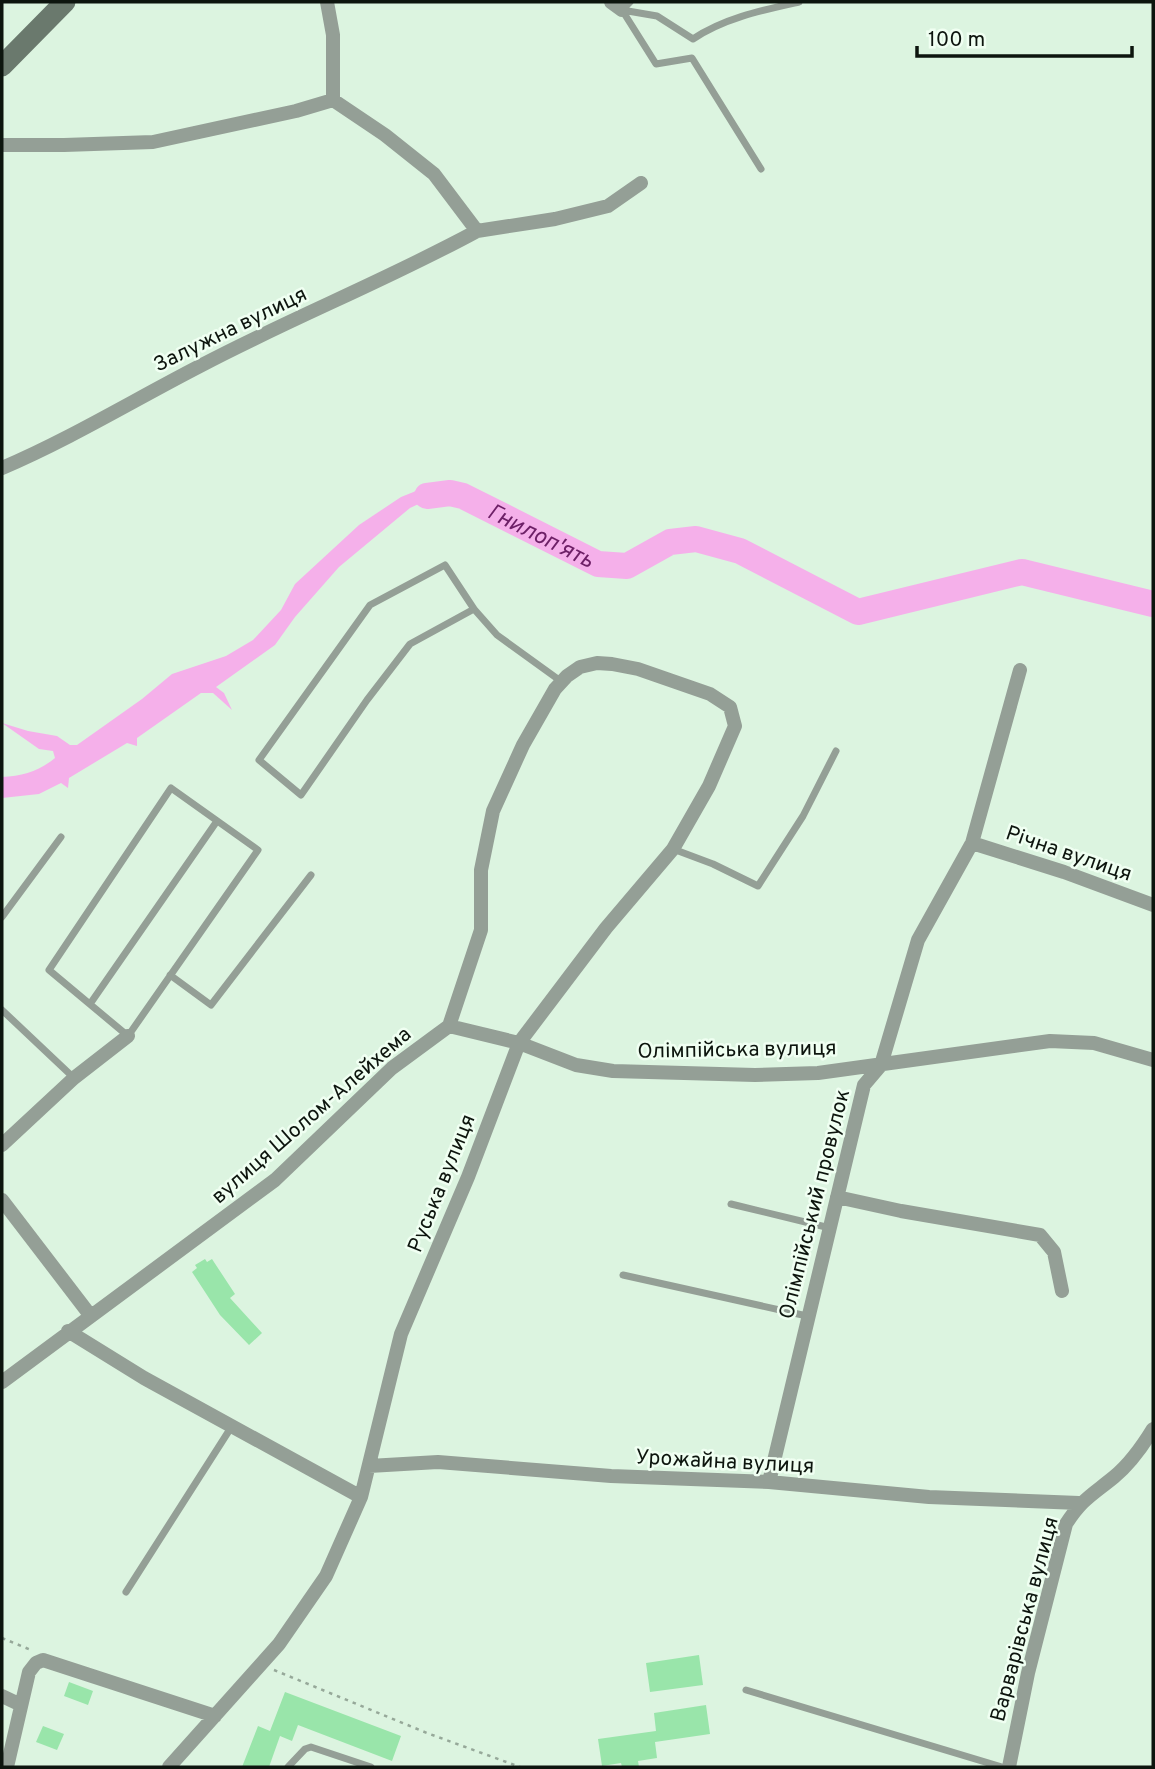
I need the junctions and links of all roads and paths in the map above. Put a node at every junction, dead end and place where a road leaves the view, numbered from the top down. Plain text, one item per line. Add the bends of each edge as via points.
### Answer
1 (65, 2) edge
2 (327, 2) edge
3 (799, 2) edge
4 (621, 5) edge
5 (693, 39) junction
6 (692, 58) junction
7 (2, 66) edge
8 (333, 100) junction
9 (2, 145) edge
10 (761, 169) dead end
11 (641, 183) dead end
12 (477, 231) junction
13 (2, 468) edge
14 (474, 609) junction
15 (1020, 670) dead end
16 (562, 682) junction
17 (836, 751) dead end
18 (217, 821) junction
19 (61, 837) dead end
20 (972, 843) junction
21 (673, 849) junction
22 (311, 875) dead end
23 (1153, 905) edge
24 (2, 917) edge
25 (170, 975) junction
26 (90, 1004) junction
27 (2, 1010) edge
28 (449, 1026) junction
29 (128, 1035) junction
30 (519, 1043) junction
31 (1153, 1060) edge
32 (881, 1065) junction
33 (74, 1077) junction
34 (2, 1145) edge
35 (838, 1196) junction
36 (2, 1200) edge
37 (731, 1205) dead end
38 (830, 1228) junction
39 (623, 1275) dead end
40 (1062, 1291) dead end
41 (90, 1315) junction
42 (807, 1316) junction
43 (68, 1331) junction
44 (2, 1382) edge
45 (232, 1425) junction
46 (1153, 1429) edge
47 (369, 1466) junction
48 (769, 1482) junction
49 (361, 1497) junction
50 (1079, 1503) junction
51 (126, 1592) dead end
52 (2, 1637) edge
53 (43, 1660) junction
54 (261, 1664) junction
55 (746, 1690) dead end
56 (2, 1696) edge
57 (21, 1704) junction
58 (215, 1716) junction
59 (8, 1767) edge
60 (169, 1767) edge
61 (288, 1767) edge
62 (371, 1767) edge
63 (520, 1767) edge
64 (1002, 1767) edge
65 (1009, 1767) edge

1 - 7 main road
2 - 8 street via 333,35
3 - 5 lane via 733,20
4 - 5 lane via 657,16
4 - 6 lane via 656,64
5 - 6 lane
6 - 10 lane
8 - 9 street via 153,142
8 - 12 street via 434,174
11 - 12 street, Залужна вулиця via 608,206
12 - 13 street, Залужна вулиця
14 - 14 lane via 410,644 301,795 259,760 370,605 445,565
14 - 16 lane via 497,635
15 - 20 street, Олімпійський провулок
16 - 21 street via 580,667 612,664 710,694 730,707 735,726 731,736
16 - 28 street via 523,745 493,811 481,870 481,930
17 - 21 lane via 803,816 758,886
18 - 25 lane via 258,850
18 - 26 lane
18 - 26 lane via 171,788 49,970
19 - 24 lane
20 - 23 street, Річна вулиця
20 - 32 street, Олімпійський провулок via 918,940
21 - 30 street, Руська вулиця
22 - 25 lane via 211,1005
25 - 29 lane
26 - 29 lane
27 - 33 lane
28 - 30 street, Олімпійська вулиця
28 - 41 street, вулиця Шолом-Алейхема via 392,1068 275,1180
29 - 33 street
30 - 32 street, Олімпійська вулиця via 576,1065 612,1071 818,1073
30 - 47 street, Руська вулиця via 401,1334
31 - 32 street, Олімпійська вулиця via 1094,1043 1050,1041
32 - 35 street, Олімпійський провулок via 864,1085
33 - 34 street
35 - 38 street, Олімпійський провулок
35 - 40 street via 1040,1235 1054,1252
36 - 41 street
37 - 38 lane
38 - 42 street, Олімпійський провулок
39 - 42 lane
41 - 43 street, вулиця Шолом-Алейхема
42 - 48 street, Олімпійський провулок
43 - 44 street, вулиця Шолом-Алейхема
43 - 45 street
45 - 49 street
45 - 51 lane
46 - 50 street, Варварівська вулиця via 1116,1475
47 - 48 street, Урожайна вулиця via 439,1462 611,1476
47 - 49 street, Руська вулиця
48 - 50 street, Урожайна вулиця via 929,1497
49 - 54 street, Руська вулиця via 326,1576
50 - 65 street, Варварівська вулиця via 1066,1524
52 - 53 path
53 - 57 street via 29,1672
53 - 58 street
54 - 58 street, Руська вулиця
54 - 63 path
55 - 64 lane
56 - 57 street
57 - 59 street
58 - 60 street, Руська вулиця
61 - 62 lane via 311,1747

